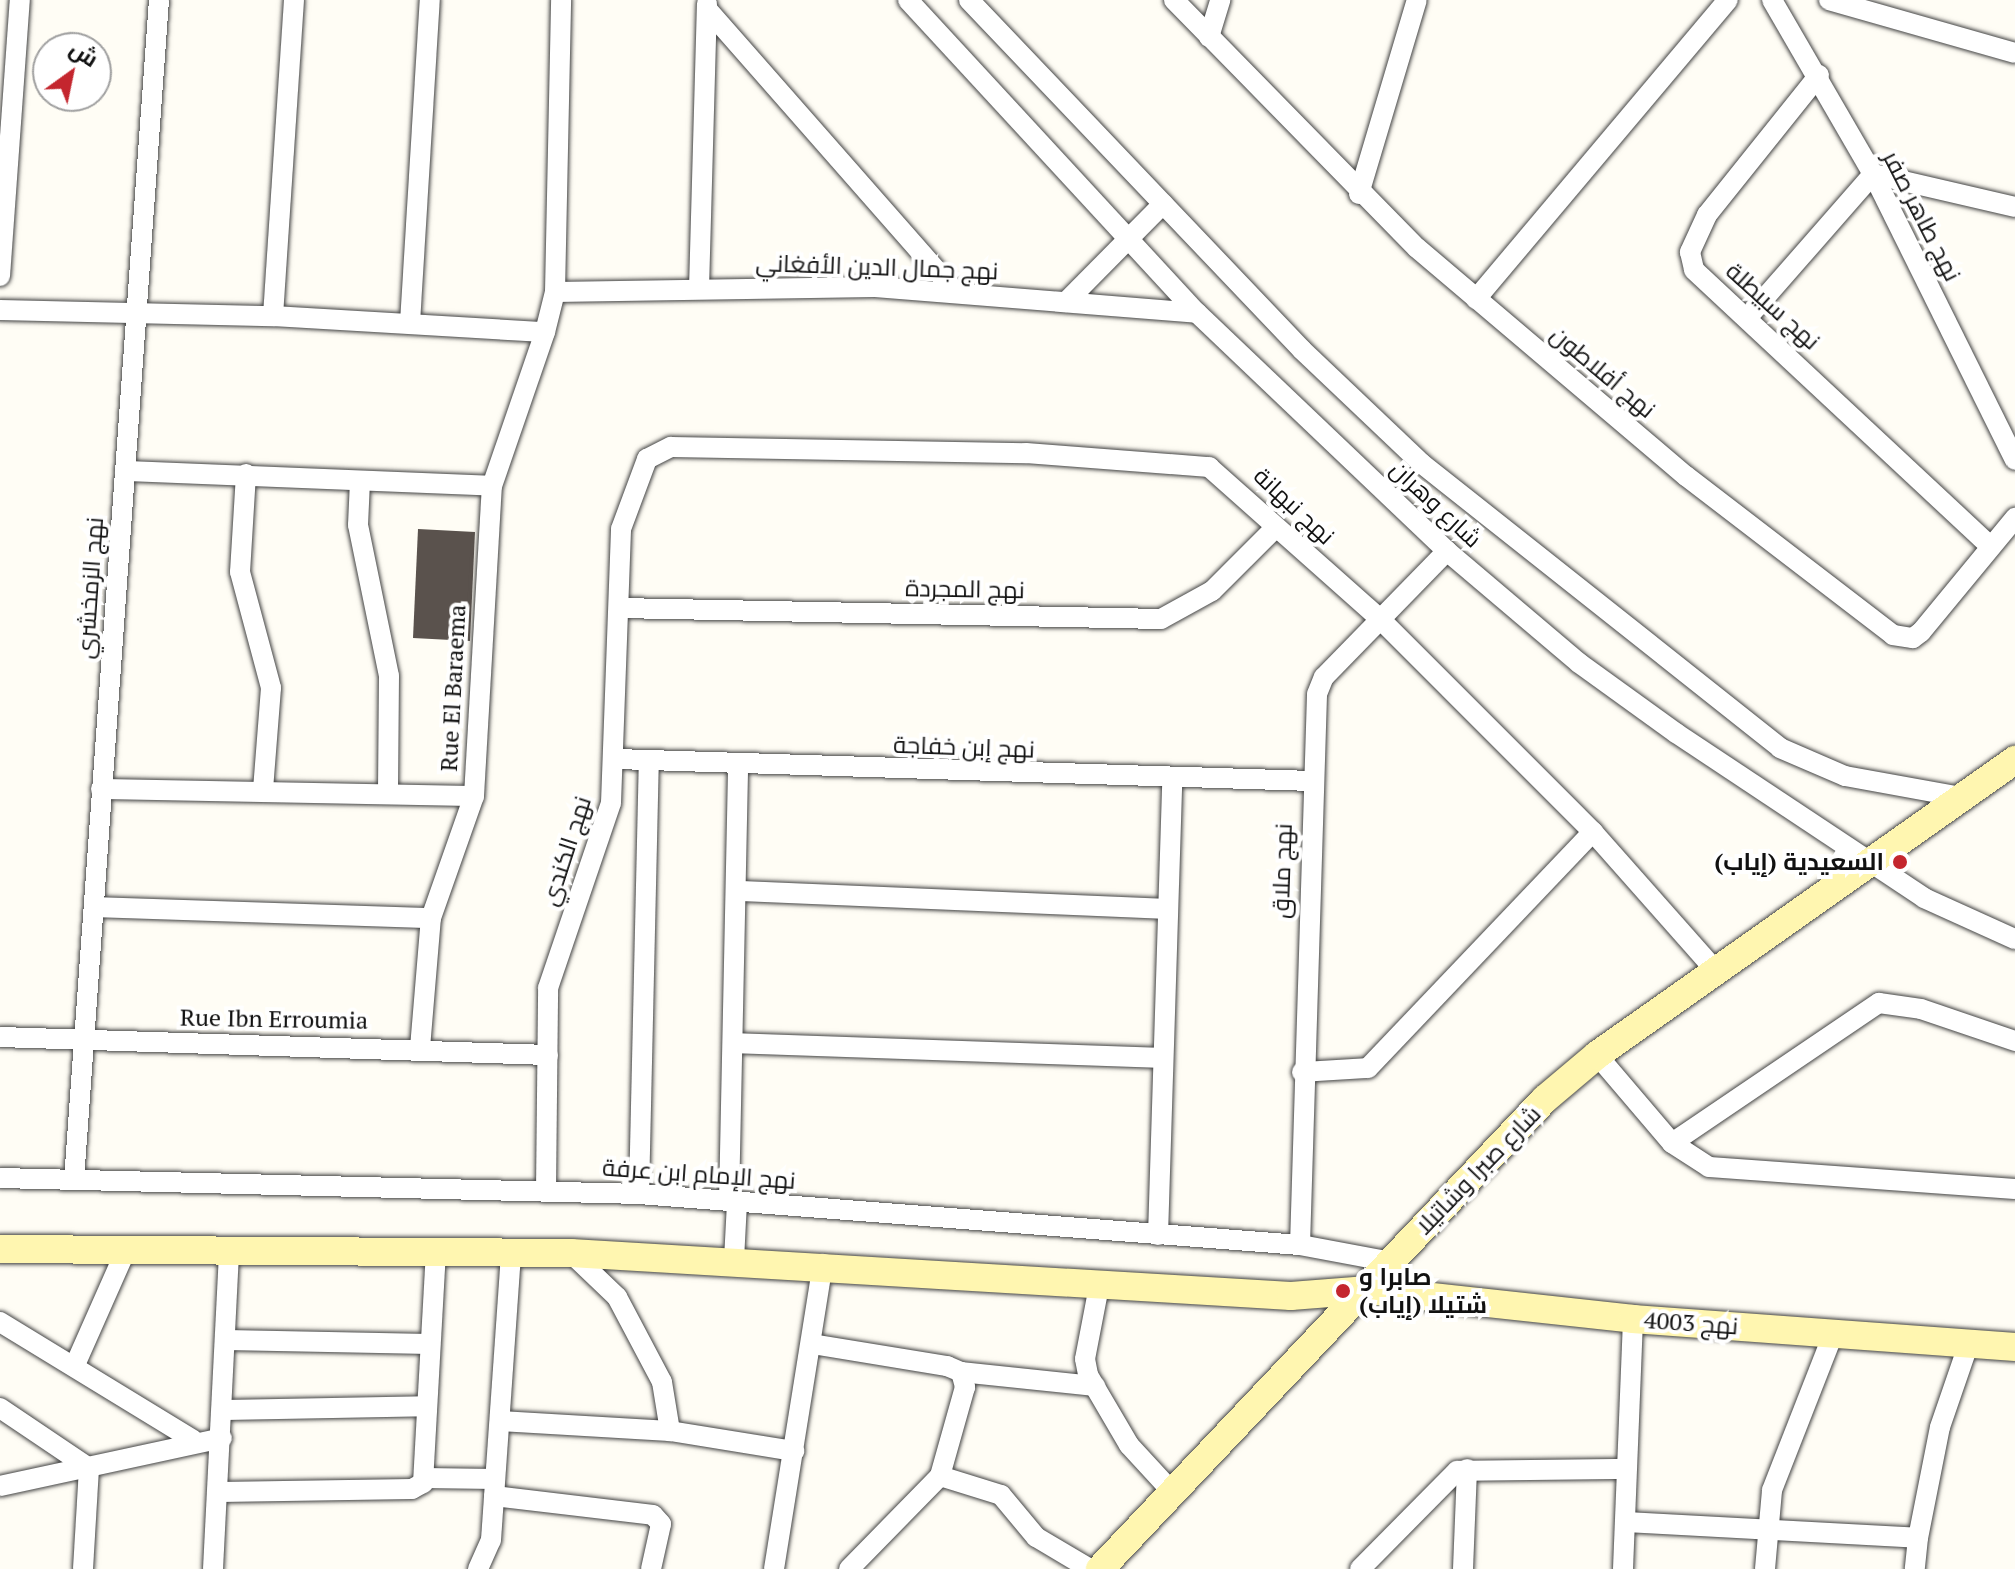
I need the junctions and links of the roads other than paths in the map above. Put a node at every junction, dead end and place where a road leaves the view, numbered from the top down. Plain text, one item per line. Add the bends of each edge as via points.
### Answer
1 (20, 0) edge
2 (159, 0) edge
3 (294, 0) edge
4 (430, 0) edge
5 (561, 0) edge
6 (908, 0) edge
7 (969, 0) edge
8 (1174, 0) edge
9 (1220, 0) edge
10 (1417, 0) edge
11 (1728, 0) edge
12 (1772, 0) edge
13 (1829, 0) edge
14 (707, 4) edge
15 (1209, 37) junction
16 (2015, 53) edge
17 (1819, 75) junction
18 (1873, 174) junction
19 (1359, 194) junction
20 (1163, 204) junction
21 (2015, 207) edge
22 (1130, 241) junction
23 (0, 276) edge
24 (699, 289) junction
25 (955, 291) junction
26 (555, 292) junction
27 (1476, 299) junction
28 (1066, 302) junction
29 (0, 310) edge
30 (136, 313) junction
31 (1197, 313) junction
32 (273, 316) junction
33 (1748, 317) junction
34 (410, 323) junction
35 (545, 332) junction
36 (671, 447) joint
37 (2015, 460) edge
38 (125, 471) junction
39 (246, 474) junction
40 (360, 481) junction
41 (492, 486) junction
42 (2015, 518) edge
43 (1275, 528) junction
44 (1989, 545) junction
45 (1447, 551) junction
46 (619, 608) junction
47 (1380, 619) junction
48 (616, 759) junction
49 (2015, 760) edge
50 (649, 761) junction
51 (738, 767) junction
52 (1172, 778) junction
53 (1311, 781) junction
54 (101, 789) junction
55 (263, 790) junction
56 (388, 793) junction
57 (474, 796) junction
58 (1960, 797) junction
59 (1593, 832) junction
60 (1872, 863) junction
61 (739, 891) junction
62 (95, 907) junction
63 (1165, 909) junction
64 (431, 918) junction
65 (2015, 939) edge
66 (1717, 972) junction
67 (0, 1037) edge
68 (2015, 1041) edge
69 (82, 1042) junction
70 (733, 1043) junction
71 (420, 1048) junction
72 (548, 1055) junction
73 (1597, 1055) junction
74 (1162, 1058) junction
75 (1302, 1072) junction
76 (1672, 1143) junction
77 (0, 1178) edge
78 (74, 1180) junction
79 (2015, 1189) edge
80 (546, 1191) junction
81 (639, 1194) junction
82 (733, 1201) junction
83 (1158, 1235) junction
84 (1300, 1245) junction
85 (0, 1249) edge
86 (126, 1250) junction
87 (229, 1250) junction
88 (436, 1252) junction
89 (511, 1252) junction
90 (571, 1253) junction
91 (734, 1260) junction
92 (1391, 1262) junction
93 (823, 1264) junction
94 (1100, 1281) junction
95 (1368, 1290) junction
96 (1633, 1319) junction
97 (0, 1322) edge
98 (1834, 1332) junction
99 (226, 1340) junction
100 (1969, 1343) junction
101 (430, 1344) junction
102 (812, 1344) junction
103 (2015, 1347) edge
104 (75, 1365) junction
105 (961, 1372) junction
106 (1095, 1386) junction
107 (426, 1406) junction
108 (0, 1408) edge
109 (225, 1410) junction
110 (500, 1421) junction
111 (670, 1431) junction
112 (222, 1438) junction
113 (193, 1440) junction
114 (794, 1451) junction
115 (89, 1468) junction
116 (1467, 1469) junction
117 (1625, 1469) junction
118 (940, 1476) junction
119 (424, 1478) junction
120 (0, 1486) edge
121 (495, 1487) junction
122 (220, 1492) junction
123 (1174, 1494) junction
124 (1626, 1522) junction
125 (1766, 1533) junction
126 (1918, 1538) junction
127 (83, 1569) edge
128 (213, 1569) edge
129 (478, 1569) edge
130 (651, 1569) edge
131 (774, 1569) edge
132 (849, 1569) edge
133 (1090, 1569) edge
134 (1100, 1569) edge
135 (1360, 1569) edge
136 (1463, 1569) edge
137 (1623, 1569) edge
138 (1765, 1569) edge
139 (1915, 1569) edge

1 - 23 street
2 - 30 street, نهج الزمخشري
3 - 32 street
4 - 34 street
5 - 26 street, Rue El Baraema
6 - 22 street, شارع وهران
7 - 20 street
8 - 15 street, نهج أفلاطون
9 - 15 street
10 - 19 street
11 - 27 street
12 - 17 street, نهج طاهر صفر
13 - 16 street
14 - 24 street
14 - 25 street
15 - 19 street, نهج أفلاطون
17 - 18 street, نهج طاهر صفر
17 - 33 street, نهج سبيطلة via 1707,215 1690,252 1694,270
18 - 21 street
18 - 33 street
18 - 37 street, نهج طاهر صفر
19 - 27 street, نهج أفلاطون
20 - 22 street
20 - 58 street via 1421,463 1780,748 1845,776
22 - 28 street
22 - 31 street, شارع وهران
24 - 25 street, نهج جمال الدين الأفغاني
24 - 26 street, نهج جمال الدين الأفغاني
25 - 28 street, نهج جمال الدين الأفغاني
26 - 35 street, Rue El Baraema
27 - 44 street, نهج أفلاطون via 1686,476 1893,635 1913,638 1921,632
28 - 31 street, نهج جمال الدين الأفغاني
29 - 30 street
30 - 32 street
30 - 38 street, نهج الزمخشري
31 - 45 street, شارع وهران
32 - 34 street
33 - 44 street, نهج سبيطلة
34 - 35 street
35 - 41 street, Rue El Baraema
36 - 43 street, نهج نبهانة via 1191,461 1226,478
36 - 46 street, نهج الكندي via 647,459 623,515
38 - 39 street
38 - 54 street, نهج الزمخشري
39 - 40 street
39 - 55 street via 240,572 271,688
40 - 41 street
40 - 56 street via 358,525 389,676
41 - 57 street, Rue El Baraema
42 - 44 street, نهج أفلاطون
43 - 46 street, نهج المجردة via 1212,591 1161,619
43 - 47 street, نهج نبهانة
45 - 47 street, نهج ملاق
45 - 60 street, شارع وهران via 1579,663
46 - 48 street, نهج الكندي
47 - 53 street, نهج ملاق via 1320,684
47 - 59 street, نهج نبهانة
48 - 50 street, نهج إبن خفاجة
48 - 72 street, نهج الكندي via 608,821 552,970
49 - 58 street, شارع صبرا وشاتيلا
50 - 51 street, نهج إبن خفاجة
50 - 81 street
51 - 52 street, نهج إبن خفاجة
51 - 61 street
52 - 53 street, نهج إبن خفاجة
52 - 63 street
53 - 75 street, نهج ملاق
54 - 55 street
54 - 62 street, نهج الزمخشري
55 - 56 street
56 - 57 street
57 - 64 street, Rue El Baraema
58 - 60 street, شارع صبرا وشاتيلا
59 - 66 street, نهج نبهانة
59 - 75 street via 1368,1068
60 - 65 street, شارع وهران via 1924,898
60 - 66 street, شارع صبرا وشاتيلا
61 - 63 street
61 - 70 street
62 - 64 street
62 - 69 street, نهج الزمخشري
63 - 74 street
64 - 71 street, Rue El Baraema
66 - 73 street, شارع صبرا وشاتيلا
67 - 69 street, Rue Ibn Erroumia
68 - 76 street via 1921,1009 1879,1003
69 - 71 street, Rue Ibn Erroumia
69 - 78 street, نهج الزمخشري
70 - 74 street
70 - 82 street
71 - 72 street, Rue Ibn Erroumia
72 - 80 street, نهج الكندي
73 - 76 street
73 - 92 street, شارع صبرا وشاتيلا via 1526,1118
74 - 83 street
75 - 84 street, نهج ملاق
76 - 79 street via 1709,1167
77 - 78 street, نهج الإمام ابن عرفة
78 - 80 street, نهج الإمام ابن عرفة
80 - 81 street, نهج الإمام ابن عرفة
81 - 82 street, نهج الإمام ابن عرفة
82 - 83 street, نهج الإمام ابن عرفة
82 - 91 street
83 - 84 street, نهج الإمام ابن عرفة
84 - 92 street, نهج الإمام ابن عرفة
85 - 86 street, نهج 4003
86 - 87 street, نهج 4003
86 - 104 street
87 - 88 street, نهج 4003
87 - 99 street
88 - 89 street, نهج 4003
88 - 101 street
89 - 90 street, نهج 4003
89 - 110 street
90 - 91 street, نهج 4003
90 - 111 street via 617,1297 662,1382
91 - 93 street, نهج 4003
92 - 95 street, شارع صبرا وشاتيلا
93 - 94 street, نهج 4003
93 - 102 street
94 - 95 street, نهج 4003 via 1291,1296
94 - 106 street via 1085,1359
95 - 96 street, نهج 4003
95 - 123 street, شارع صبرا وشاتيلا
96 - 98 street, نهج 4003
96 - 117 street
97 - 104 street
98 - 100 street, نهج 4003
98 - 125 street via 1772,1490
99 - 101 street
99 - 109 street
100 - 103 street, نهج 4003
100 - 126 street via 1940,1427
101 - 107 street
102 - 105 street
102 - 114 street
104 - 113 street
105 - 106 street
105 - 118 street via 965,1387
106 - 123 street via 1129,1445
107 - 109 street
107 - 119 street
108 - 115 street
109 - 112 street
110 - 111 street
110 - 121 street
111 - 114 street
112 - 113 street
112 - 122 street
113 - 115 street
114 - 131 street
115 - 120 street
115 - 127 street
116 - 117 street
116 - 135 street via 1457,1471
116 - 136 street
117 - 124 street
118 - 132 street
118 - 133 street via 1001,1495 1036,1537
119 - 121 street
119 - 122 street via 412,1489
121 - 129 street via 491,1540
121 - 130 street via 653,1515 661,1524
122 - 128 street
123 - 134 street, شارع صبرا وشاتيلا
124 - 125 street
124 - 137 street
125 - 126 street
125 - 138 street
126 - 139 street

